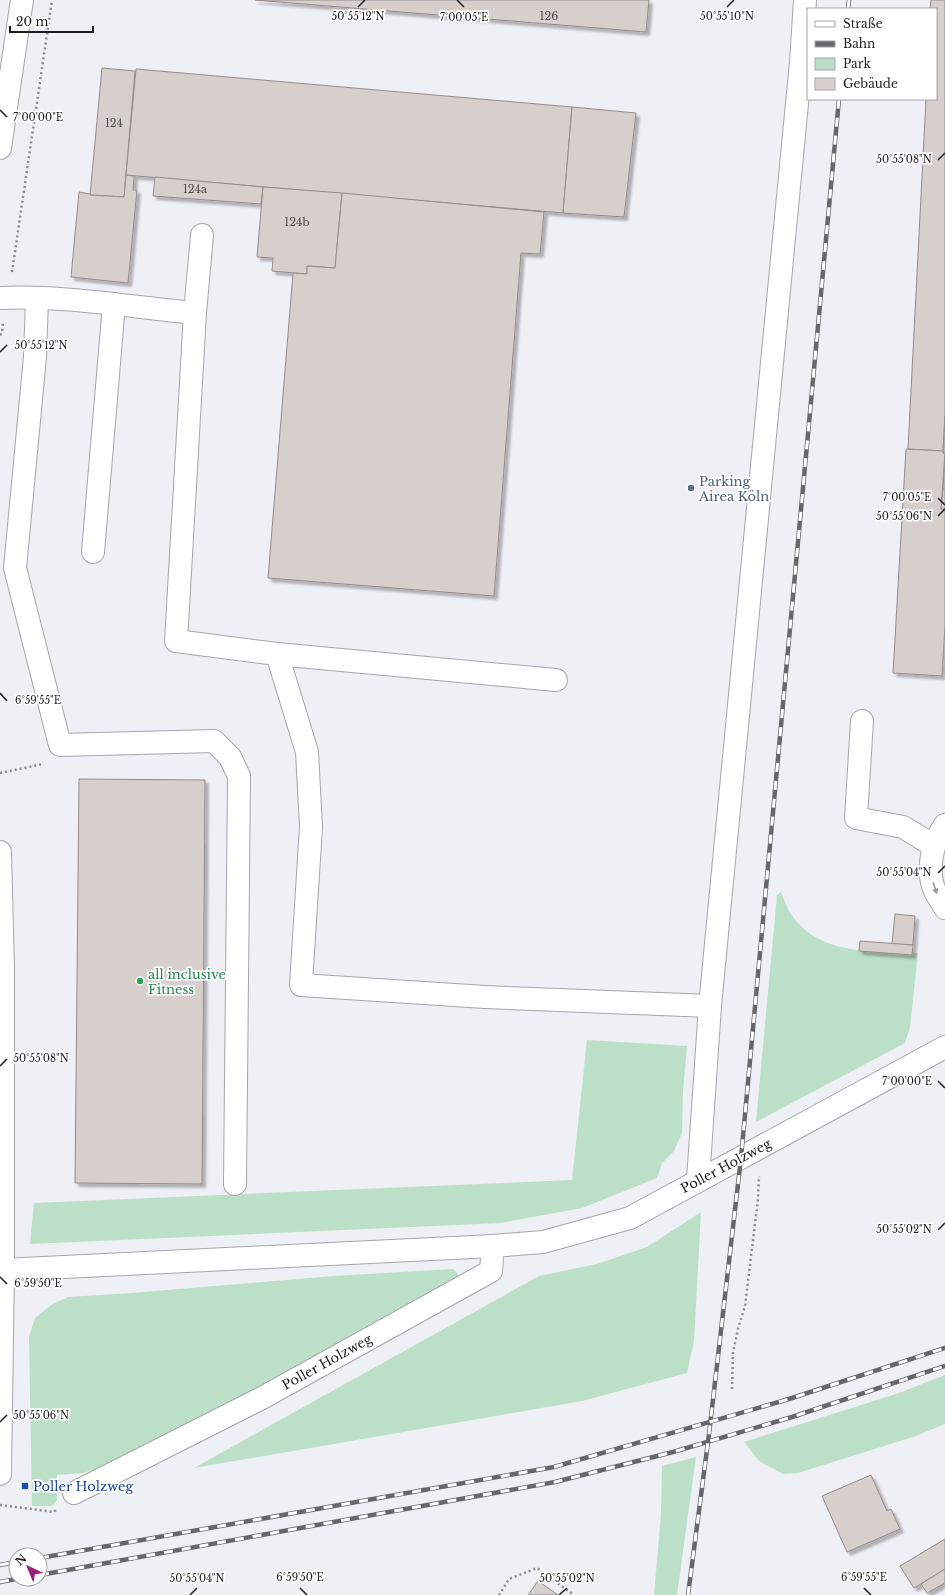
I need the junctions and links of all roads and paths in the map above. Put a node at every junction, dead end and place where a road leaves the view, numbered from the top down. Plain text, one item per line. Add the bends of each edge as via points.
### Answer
1 (22, 0) edge
2 (52, 0) edge
3 (805, 0) edge
4 (0, 148) edge
5 (202, 235) dead end
6 (4, 298) edge
7 (38, 298) junction
8 (114, 304) junction
9 (195, 313) junction
10 (0, 335) edge
11 (93, 552) dead end
12 (277, 654) junction
13 (556, 680) dead end
14 (862, 721) dead end
15 (60, 745) junction
16 (0, 773) edge
17 (945, 825) edge
18 (934, 846) junction
19 (0, 852) edge
20 (945, 908) edge
21 (710, 1006) junction
22 (945, 1047) edge
23 (746, 1155) junction
24 (698, 1180) junction
25 (235, 1184) dead end
26 (493, 1246) junction
27 (3, 1270) junction
28 (732, 1389) dead end
29 (0, 1474) edge
30 (74, 1493) joint
31 (0, 1506) edge
32 (499, 1595) edge
33 (574, 1595) edge

1 - 4 street
2 - 6 path
3 - 21 street
5 - 9 street
6 - 7 street
6 - 10 path
7 - 8 street
7 - 15 street via 35,357 15,568
8 - 9 street
8 - 11 street
9 - 12 street via 176,641
12 - 13 street
12 - 21 street via 307,752 311,827 301,985 485,997
14 - 18 street via 856,818 903,827
15 - 16 path via 50,763
15 - 25 street via 214,741 230,757 239,776
17 - 18 street
18 -> 20 street via 932,875 935,890
19 - 27 street via 3,968
21 - 24 street
22 - 23 street, Poller Holzweg
23 - 24 street, Poller Holzweg
23 - 28 path via 759,1176 758,1199 745,1306 733,1354
24 - 26 street, Poller Holzweg via 630,1218 543,1242
26 - 27 street, Poller Holzweg
26 - 30 street, Poller Holzweg via 491,1271 262,1398
27 - 29 street
30 - 31 path via 54,1512
32 - 33 path via 509,1579 537,1568

